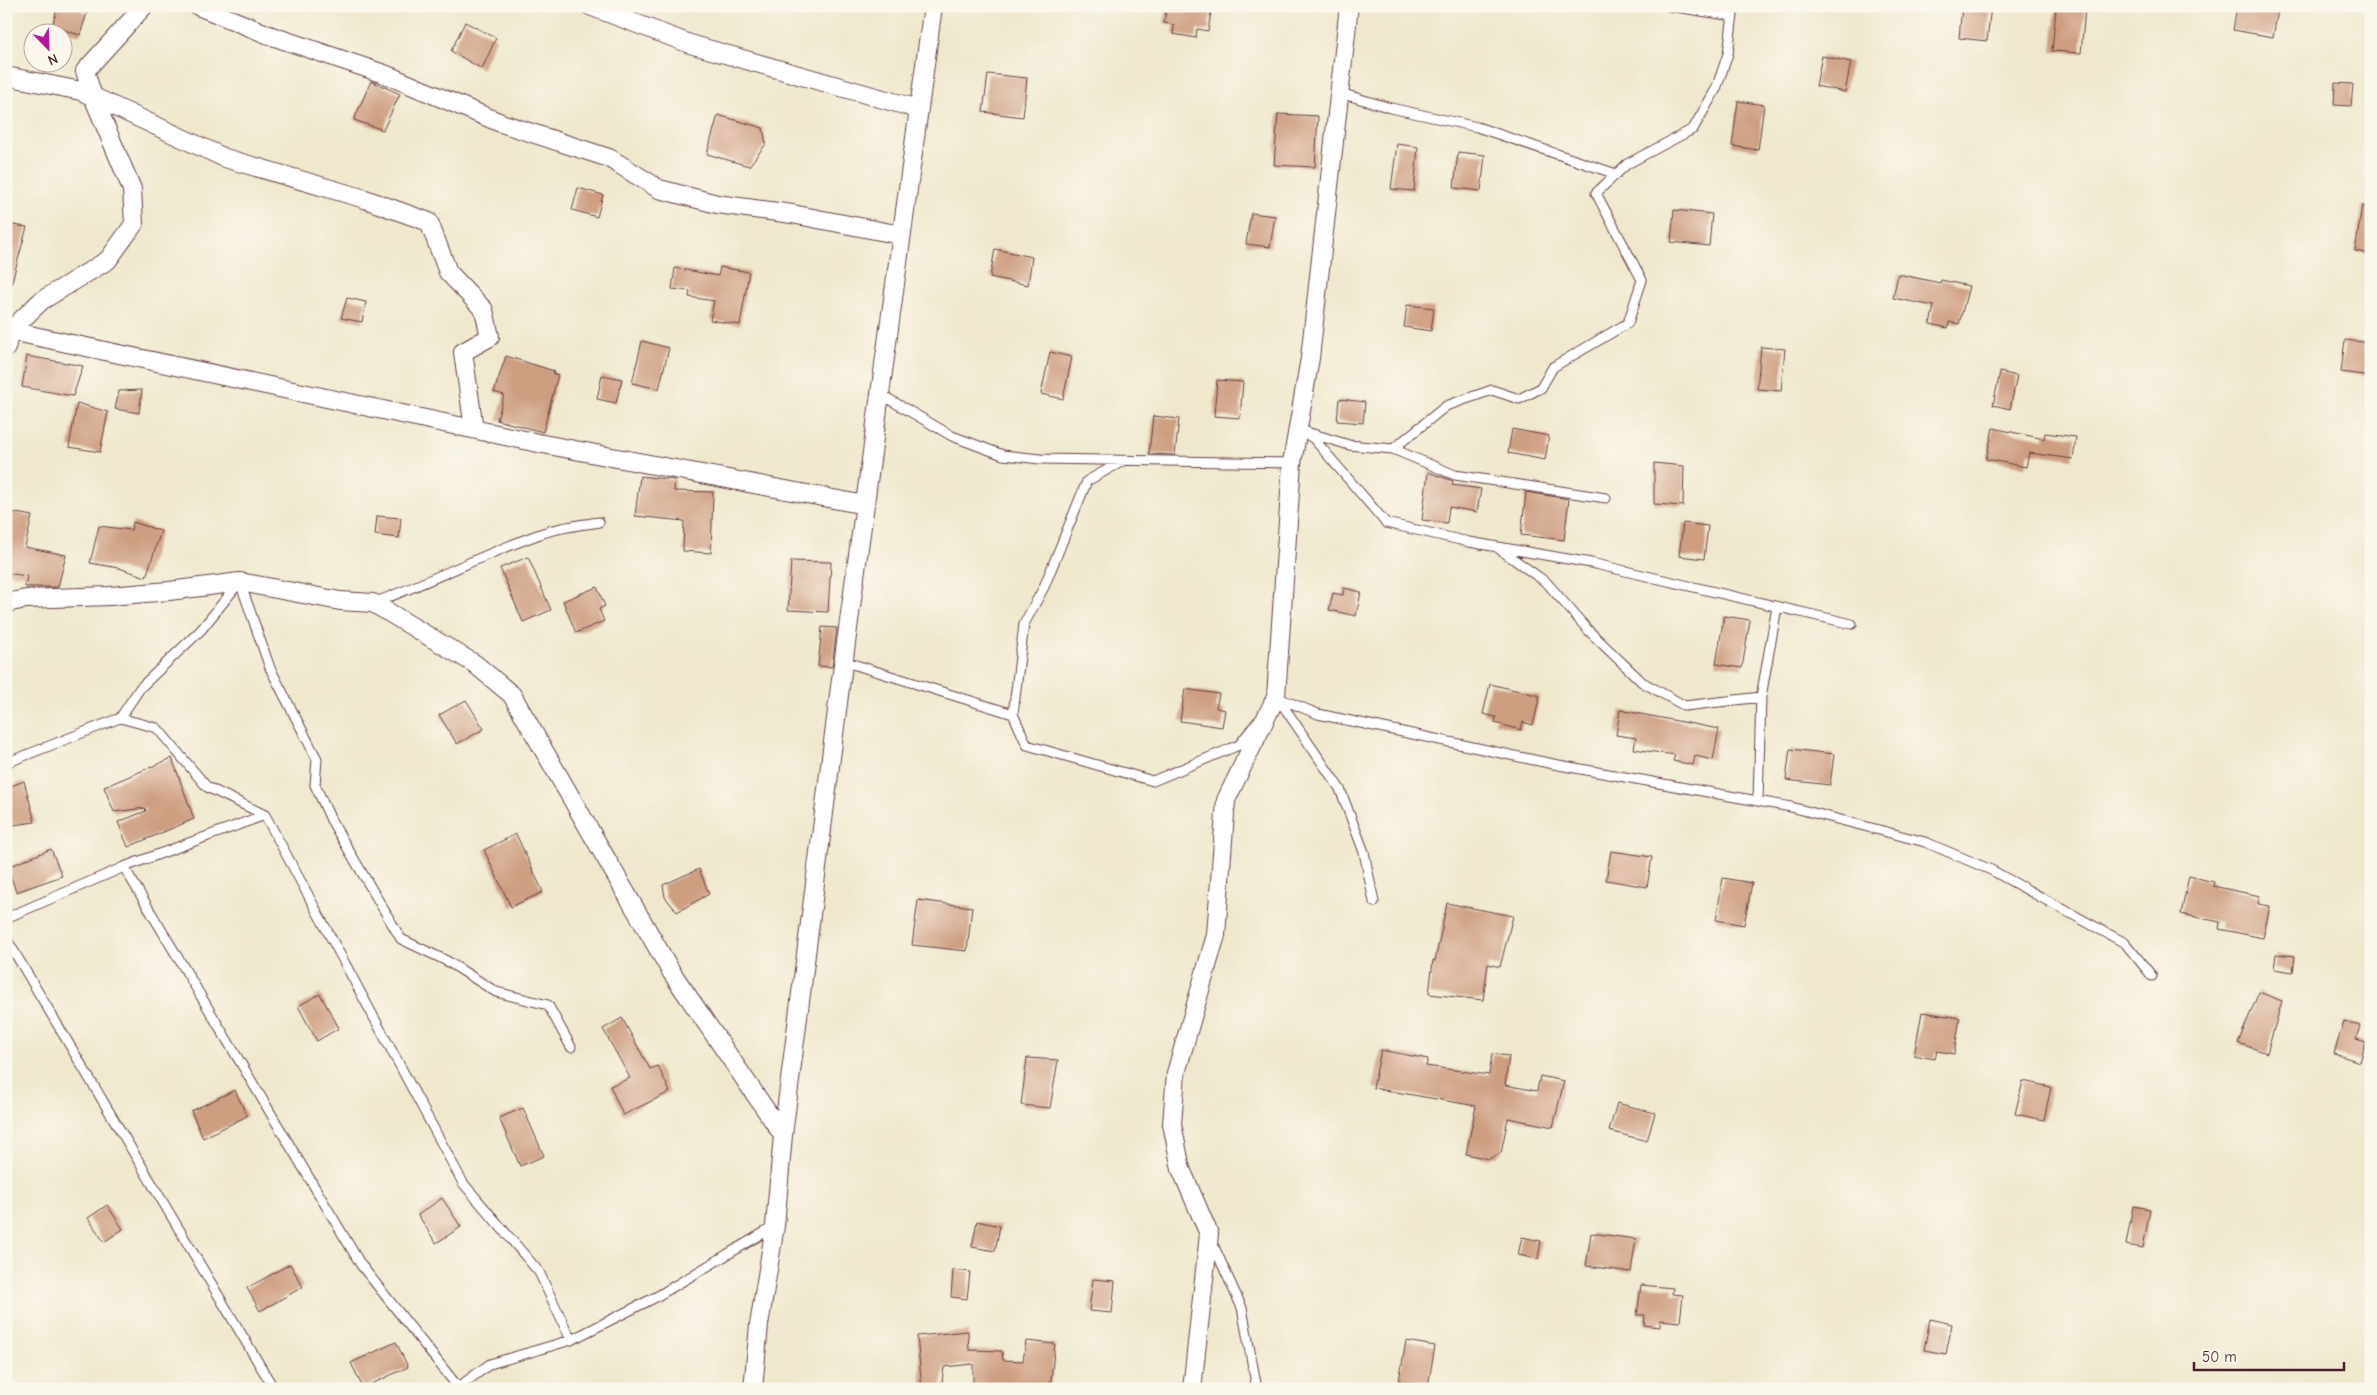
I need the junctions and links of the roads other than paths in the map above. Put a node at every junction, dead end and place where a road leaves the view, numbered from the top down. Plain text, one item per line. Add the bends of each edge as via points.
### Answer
1 (144, 6) edge
2 (198, 6) edge
3 (590, 6) edge
4 (933, 6) edge
5 (1349, 6) edge
6 (1669, 6) edge
7 (1733, 11) edge
8 (6, 76) edge
9 (1340, 93) junction
10 (93, 97) junction
11 (918, 109) junction
12 (1616, 174) junction
13 (901, 235) junction
14 (8, 330) edge
15 (6, 348) edge
16 (880, 394) junction
17 (1297, 428) junction
18 (474, 430) junction
19 (1393, 449) junction
20 (1126, 460) junction
21 (1292, 464) junction
22 (1606, 498) dead end
23 (865, 505) junction
24 (599, 522) dead end
25 (1496, 546) junction
26 (240, 582) junction
27 (373, 603) junction
28 (6, 604) edge
29 (1777, 607) junction
30 (1852, 624) dead end
31 (844, 661) junction
32 (1276, 697) junction
33 (1761, 697) junction
34 (1013, 714) junction
35 (120, 718) junction
36 (6, 763) edge
37 (1758, 801) junction
38 (265, 815) junction
39 (124, 867) junction
40 (1374, 902) dead end
41 (6, 918) edge
42 (6, 938) edge
43 (2152, 976) dead end
44 (571, 1047) dead end
45 (783, 1135) junction
46 (775, 1226) junction
47 (1209, 1234) junction
48 (570, 1340) junction
49 (457, 1388) edge
50 (274, 1389) edge
51 (752, 1389) edge
52 (1192, 1389) edge
53 (1257, 1389) edge

1 - 10 street via 85,71
2 - 13 street via 269,35 387,75 501,123 609,158 659,189 717,204 792,214
3 - 11 street via 690,44
4 - 11 street
5 - 9 street
6 - 7 lane
7 - 12 lane via 1728,54 1716,89 1693,129 1627,164
8 - 10 street via 81,91
9 - 12 lane via 1477,127
9 - 17 street via 1310,358
10 - 14 street via 132,188 134,224 108,260 41,301
10 - 18 street via 225,158 429,222 448,272 484,310 490,337 464,352
11 - 13 street
12 - 19 lane via 1596,193 1642,280 1628,323 1553,367 1541,388 1519,400 1492,390 1446,406
13 - 16 street
14 - 15 street
14 - 18 street
16 - 20 lane via 952,436 1003,455
16 - 23 street
17 - 19 lane via 1349,445
17 - 21 street
17 - 25 lane via 1314,439 1386,523
18 - 23 street
19 - 22 lane via 1455,474
20 - 21 lane
20 - 34 lane via 1087,481 1074,510 1044,587 1024,624
21 - 32 street
23 - 31 street
24 - 27 lane via 545,532
25 - 29 lane via 1591,563
25 - 33 lane via 1547,583 1588,630 1642,682 1686,706
26 - 27 street via 340,601
26 - 28 street
26 - 35 lane via 201,630 140,688
26 - 44 lane via 270,668 316,759 315,785 331,820 401,939 448,961 496,992 548,1005
27 - 45 street via 475,664 512,696 672,972
29 - 30 lane
29 - 33 lane
31 - 34 lane
31 - 45 street
32 - 34 lane via 1239,745 1153,781 1028,745
32 - 37 lane via 1318,714 1553,764
32 - 40 lane via 1340,789 1364,852
32 - 47 street via 1226,800 1216,935 1176,1073 1172,1124 1181,1168
33 - 37 lane
35 - 36 lane
35 - 38 lane via 157,728 207,787
37 - 43 lane via 1925,842 1991,870 2125,943
38 - 39 lane
38 - 48 lane via 463,1182 539,1272
39 - 41 lane
39 - 49 lane via 361,1265
42 - 50 lane
45 - 46 street
46 - 48 lane via 656,1297
46 - 51 street
47 - 52 street
47 - 53 lane via 1242,1308
48 - 49 lane via 490,1364

